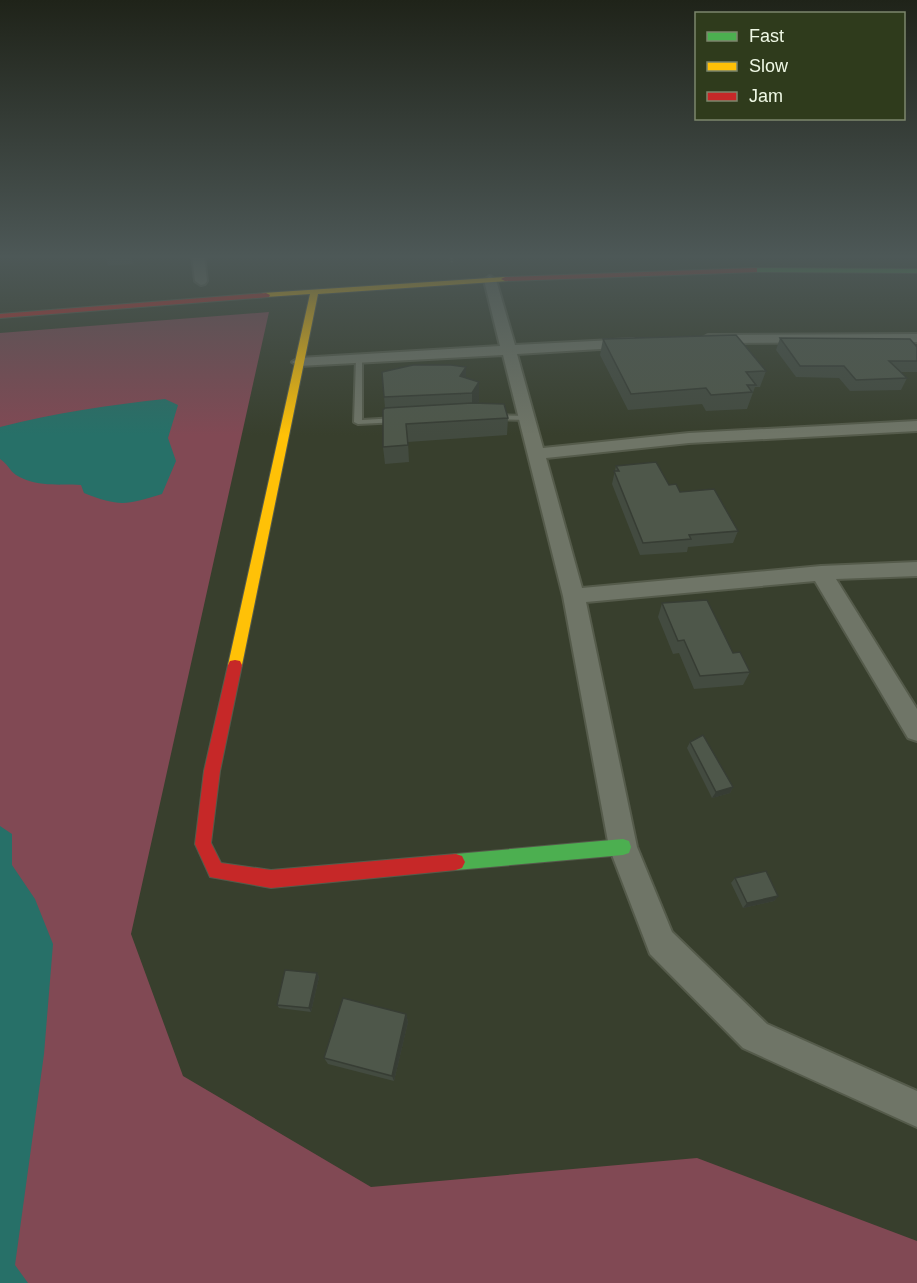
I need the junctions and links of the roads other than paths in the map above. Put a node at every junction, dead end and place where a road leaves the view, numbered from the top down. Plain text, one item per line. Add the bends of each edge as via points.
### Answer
1 (15, 315) edge
2 (309, 315) edge
3 (500, 315) edge
4 (0, 316) edge
5 (917, 338) edge
6 (694, 339) edge
7 (648, 342) edge
8 (510, 351) junction
9 (359, 359) junction
10 (299, 362) junction
11 (483, 417) edge
12 (528, 418) junction
13 (404, 420) edge
14 (917, 426) edge
15 (537, 454) junction
16 (917, 569) edge
17 (821, 573) junction
18 (574, 596) junction
19 (917, 731) edge
20 (623, 847) junction
21 (917, 1109) edge

1 - 4 main road
2 - 10 main road
3 - 8 street
5 - 6 street
7 - 8 street
8 - 9 street
8 - 12 street
9 - 10 street
9 - 13 lane via 358,422
10 - 20 main road via 212,771 203,844 216,871 271,879
11 - 12 lane
12 - 15 street
14 - 15 street via 689,438
15 - 18 street
16 - 17 street
17 - 18 street
17 - 19 street
18 - 20 street
20 - 21 street via 661,943 755,1036

